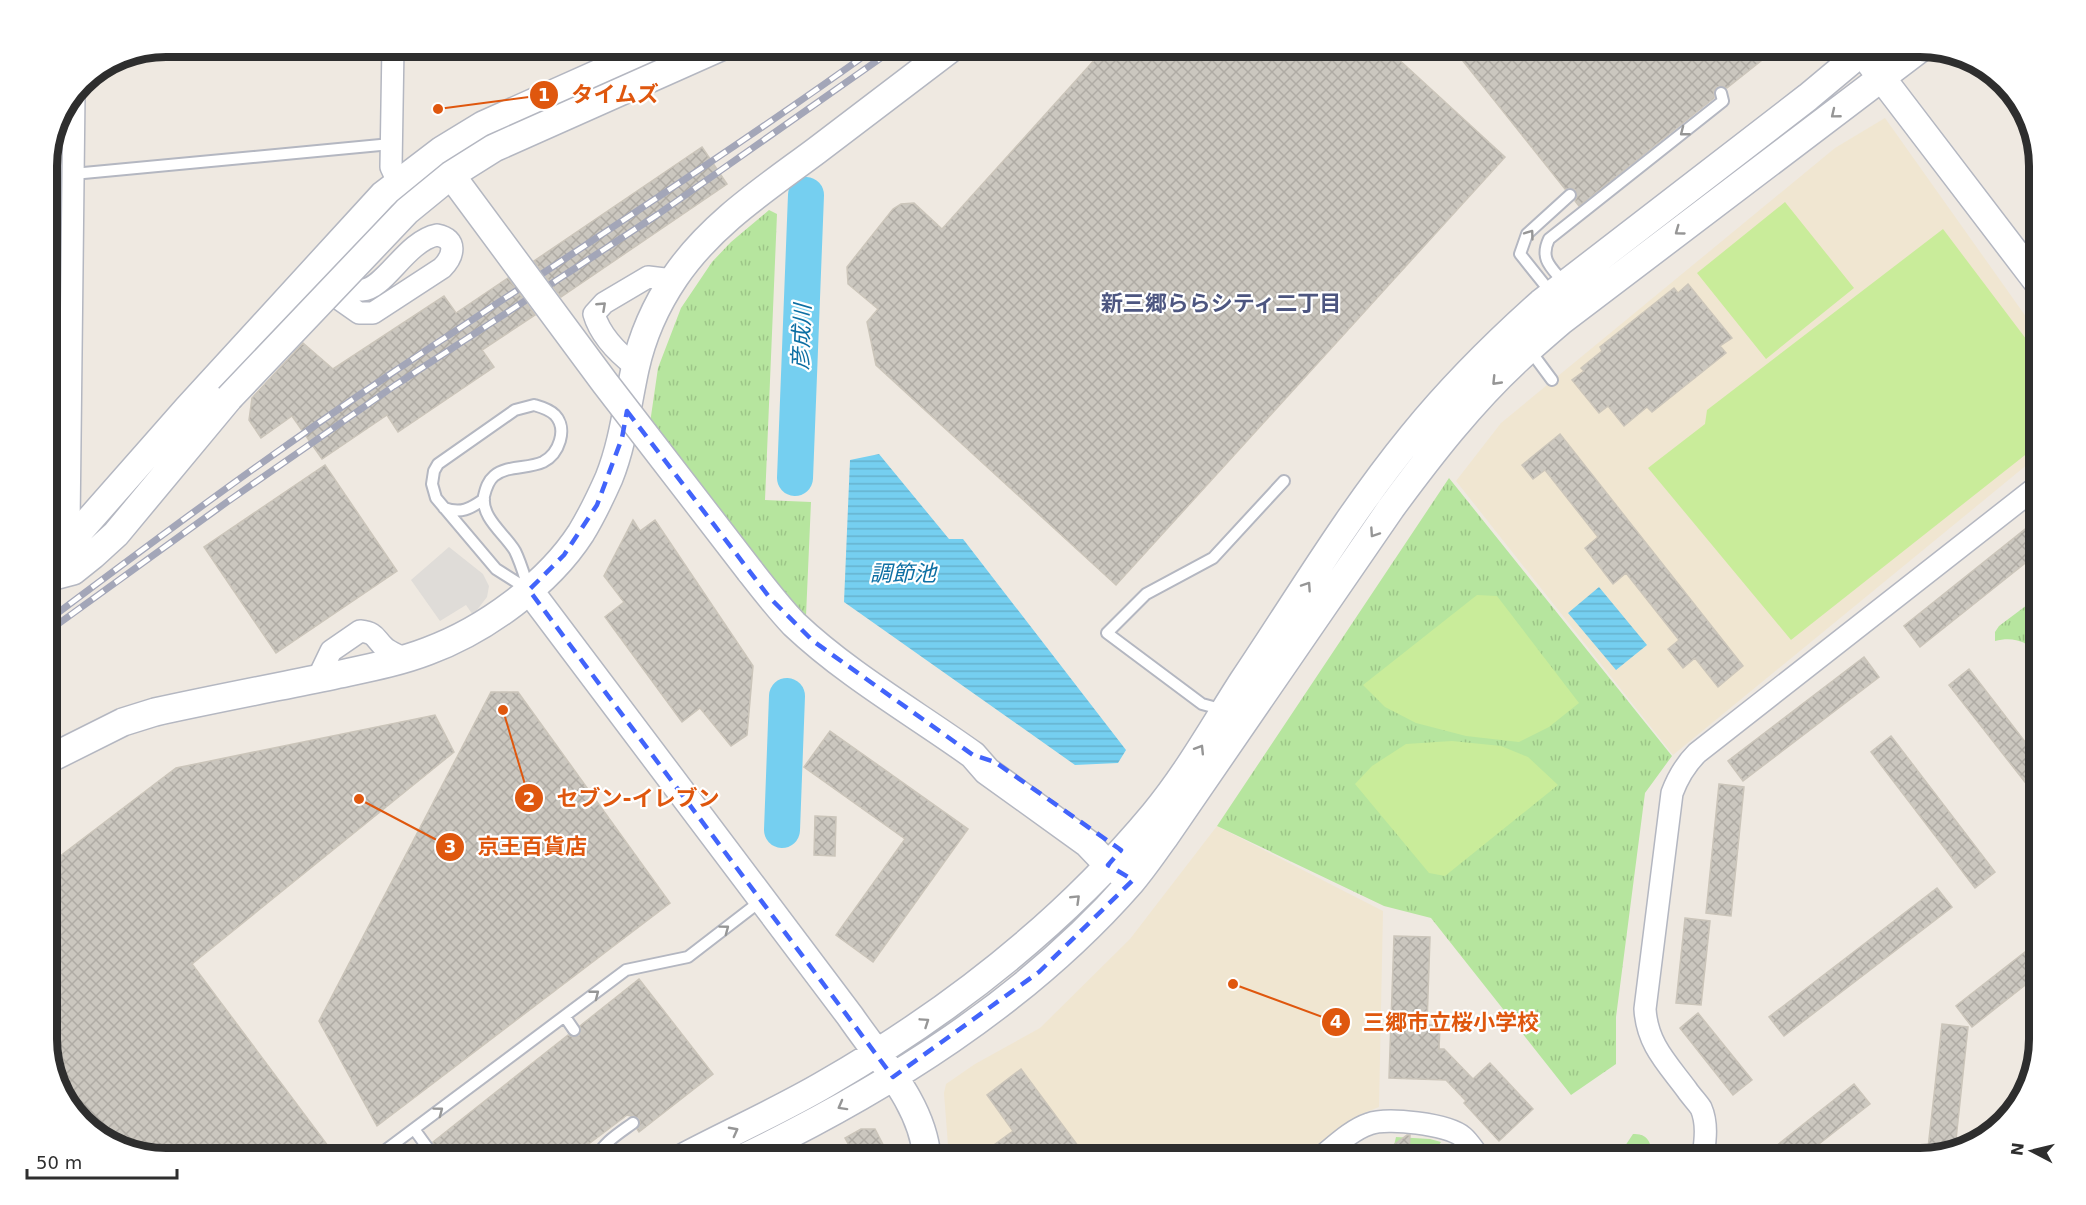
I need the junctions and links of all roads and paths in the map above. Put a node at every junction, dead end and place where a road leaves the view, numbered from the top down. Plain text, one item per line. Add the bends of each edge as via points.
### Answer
1 (393, 57) edge
2 (635, 57) edge
3 (698, 57) edge
4 (939, 57) edge
5 (1853, 57) edge
6 (1869, 57) edge
7 (1908, 57) edge
8 (1881, 77) junction
9 (1721, 93) dead end
10 (74, 109) edge
11 (391, 144) junction
12 (73, 174) junction
13 (450, 175) junction
14 (398, 182) junction
15 (1570, 195) dead end
16 (318, 266) junction
17 (2029, 271) edge
18 (673, 280) junction
19 (375, 285) junction
20 (1559, 289) junction
21 (388, 304) junction
22 (1529, 349) junction
23 (636, 367) junction
24 (1552, 380) dead end
25 (1284, 481) dead end
26 (2029, 493) edge
27 (484, 499) junction
28 (444, 508) junction
29 (76, 534) junction
30 (57, 558) edge
31 (57, 575) edge
32 (529, 590) junction
33 (404, 659) junction
34 (318, 678) junction
35 (1224, 710) junction
36 (57, 755) edge
37 (1115, 857) junction
38 (1133, 880) junction
39 (762, 900) junction
40 (565, 1017) junction
41 (574, 1030) dead end
42 (876, 1054) junction
43 (893, 1077) junction
44 (633, 1123) dead end
45 (414, 1129) junction
46 (427, 1147) dead end
47 (388, 1148) edge
48 (602, 1148) edge
49 (701, 1148) edge
50 (783, 1148) edge
51 (925, 1148) edge
52 (1333, 1148) edge
53 (1472, 1148) edge
54 (1704, 1148) edge

1 - 11 street
2 - 14 street via 483,125
3 - 13 street, bridge via 494,148
4 - 18 street via 746,203 712,232
5 - 20 street via 1790,111
6 - 8 street
7 - 8 street
8 - 17 street
8 -> 22 street via 1569,314
9 -> 20 lane via 1723,101 1549,239 1543,250
10 - 12 street
11 - 12 lane
11 - 14 street via 391,167
12 - 29 street via 69,526
13 - 31 street, bridge via 407,211 230,398 116,534 73,571
13 - 37 street, bridge via 605,383 770,598 793,622 837,660 973,755 987,771 1087,843
14 - 16 street
20 -> 15 lane via 1520,254 1527,234
16 - 19 street via 332,269 354,288 362,290
16 - 21 street via 321,282 359,313 373,313
16 - 29 street
18 - 23 street via 644,337
23 -> 18 street via 597,325 594,314 604,303 648,277
19 - 21 street
19 - 21 street via 427,237 443,236 451,243 450,260 442,268
35 -> 20 street via 1371,489 1412,435 1508,332
22 - 24 lane
22 -> 38 street via 1429,457
23 - 32 street via 622,438 597,505 564,555
25 - 35 lane via 1213,558 1146,594 1107,633 1202,704
26 - 54 street via 1697,753 1677,779 1646,1024 1657,1050 1701,1108
27 - 28 lane via 463,512
27 - 28 lane via 488,483 502,471 544,461 555,453 560,429 555,415 534,405 515,410 446,457 434,471 432,484
27 - 32 lane via 490,518 516,553
28 - 32 lane via 496,569
29 - 30 street
32 - 33 street via 457,639
32 - 39 street
33 - 34 street
33 - 34 street via 384,647 371,632 360,631 331,651
34 - 36 street via 123,722
37 -> 35 street via 1155,813
37 - 38 street
42 -> 37 street via 995,971 1079,897
38 - 43 street via 1039,972 967,1028
40 -> 39 lane via 626,970 688,957
39 - 42 street
40 - 41 lane
45 -> 40 lane
42 - 43 street
49 -> 42 street
43 -> 50 street
43 - 51 street via 922,1128
44 - 48 lane via 619,1127
45 - 46 lane
45 - 47 lane
52 - 53 street via 1369,1123 1389,1122 1448,1128

